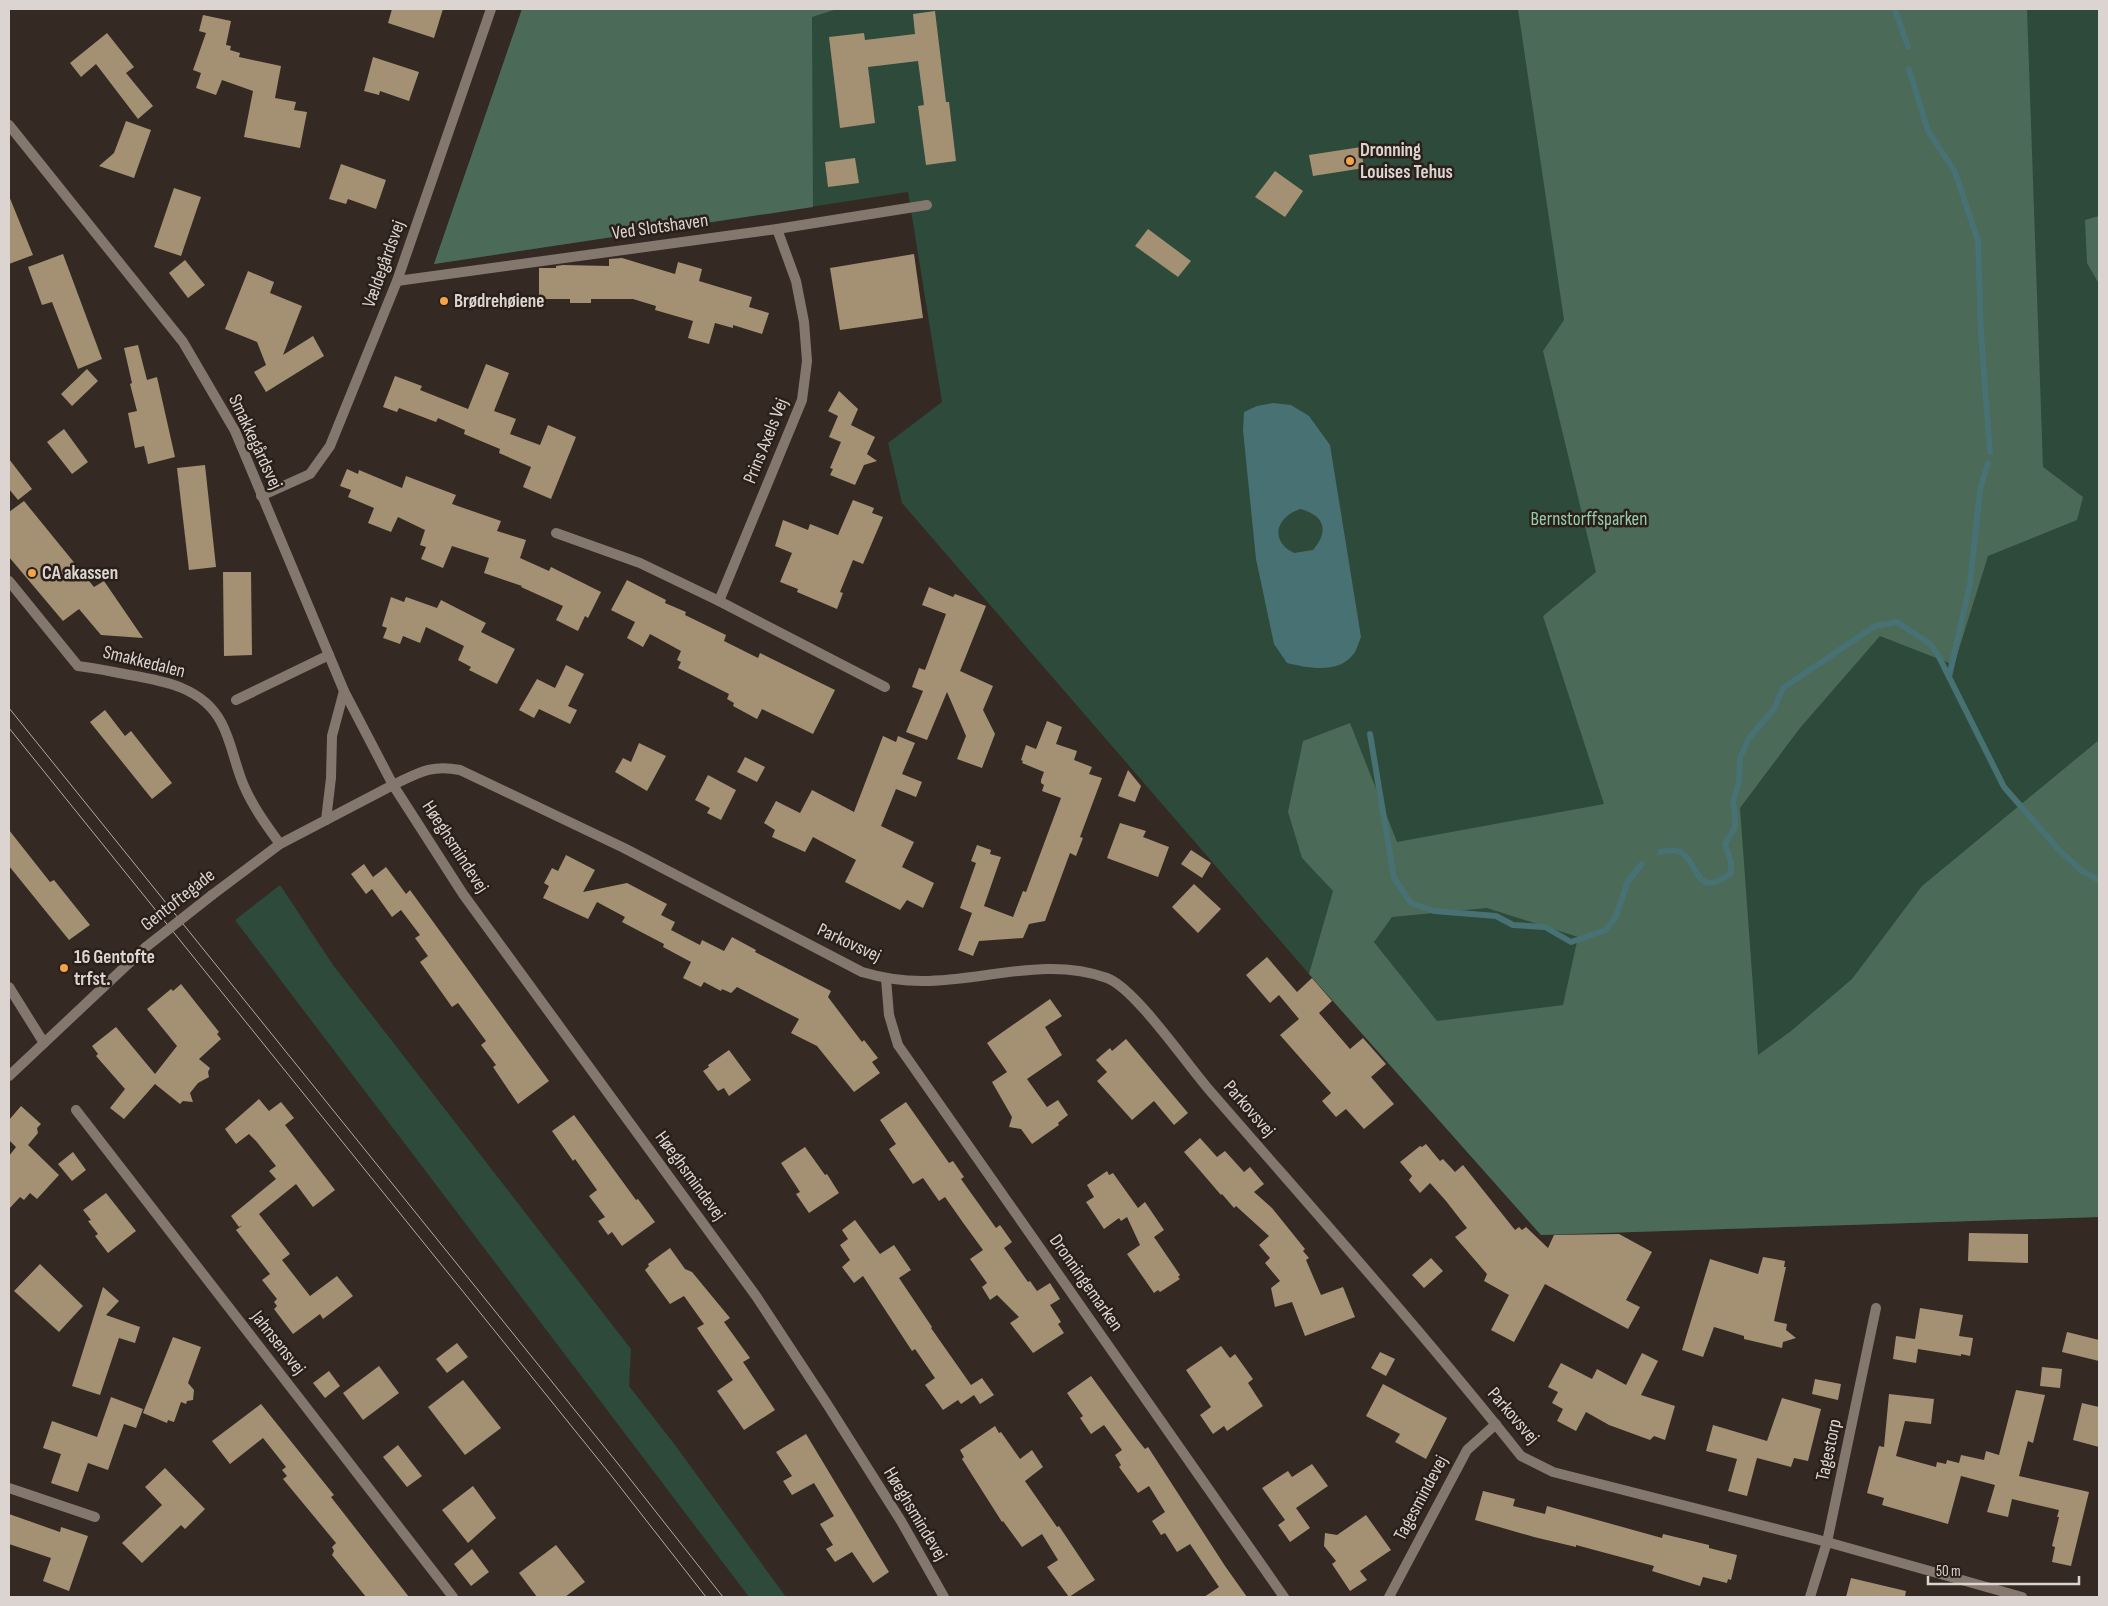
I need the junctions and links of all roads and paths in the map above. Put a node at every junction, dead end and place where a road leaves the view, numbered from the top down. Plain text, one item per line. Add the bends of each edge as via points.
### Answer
1 (491, 9) edge
2 (9, 125) edge
3 (927, 205) dead end
4 (777, 229) junction
5 (398, 281) junction
6 (261, 496) junction
7 (556, 534) dead end
8 (9, 581) edge
9 (719, 601) junction
10 (329, 655) junction
11 (886, 687) dead end
12 (344, 691) junction
13 (236, 700) dead end
14 (393, 785) junction
15 (326, 820) junction
16 (280, 844) junction
17 (886, 979) junction
18 (9, 987) edge
19 (44, 1043) junction
20 (9, 1076) edge
21 (76, 1110) dead end
22 (1876, 1308) dead end
23 (1496, 1424) junction
24 (9, 1488) edge
25 (95, 1517) dead end
26 (1827, 1542) junction
27 (453, 1597) edge
28 (944, 1597) edge
29 (1284, 1597) edge
30 (1389, 1597) edge
31 (1810, 1597) edge
32 (2022, 1597) edge

1 - 5 street, Vældegårdsvej
2 - 6 street, Smakkegårdsvej via 183,342 235,431
3 - 4 street, Ved Slotshaven
4 - 5 street, Ved Slotshaven
4 - 9 street, Prins Axels Vej via 796,281 804,322 807,361 802,400
5 - 6 street, Vældegårdsvej via 330,446 310,474
6 - 10 street, Smakkegårdsvej
7 - 9 street via 640,563
8 - 16 street, Smakkedalen via 78,666 178,685 209,706 228,737 249,797
9 - 11 street
10 - 12 street, Smakkegårdsvej
10 - 13 street
12 - 14 street, Smakkegårdsvej
12 - 15 street via 332,736
14 - 15 street, Gentoftegade
14 - 17 street, Parkovsvej via 427,770 444,767 460,770 624,848 862,972
14 - 28 street, Høeghsmindevej via 463,894 756,1296 901,1521
15 - 16 street, Gentoftegade
16 - 19 street, Gentoftegade, bridge via 146,947
17 - 23 street, Parkovsvej via 924,981 1047,968 1085,971 1109,979 1124,989 1360,1261
17 - 29 street, Dronningemarken via 889,1015 898,1045
18 - 19 street
19 - 20 street, Gentoftegade
21 - 27 street, Jahnsensvej
22 - 26 street, Tagestorp
23 - 26 street, Parkovsvej via 1521,1456 1552,1472
23 - 30 street, Tagesmindevej via 1466,1450
24 - 25 street
26 - 31 street, Tagestorp
26 - 32 street, Parkovsvej

